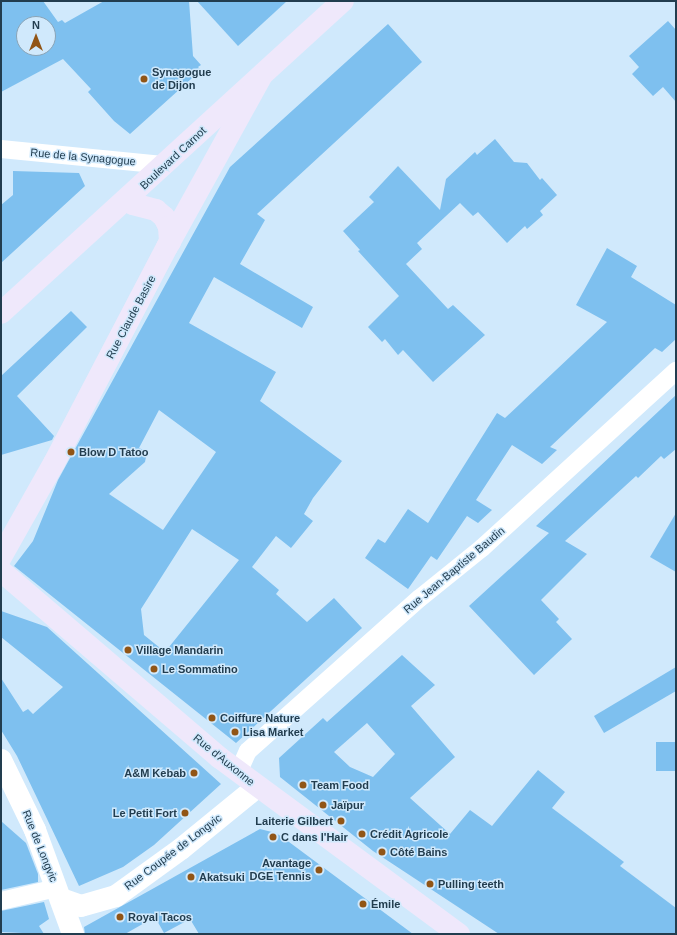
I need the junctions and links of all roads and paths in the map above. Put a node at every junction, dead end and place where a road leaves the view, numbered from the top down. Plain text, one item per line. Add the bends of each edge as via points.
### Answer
1 (343, 1) edge
2 (261, 77) junction
3 (1, 149) edge
4 (165, 165) junction
5 (128, 199) junction
6 (170, 242) junction
7 (1, 313) edge
8 (676, 371) edge
9 (1, 557) edge
10 (1, 571) edge
11 (1, 760) edge
12 (238, 773) junction
13 (257, 787) junction
14 (59, 893) junction
15 (1, 901) edge
16 (73, 934) edge
17 (459, 934) edge

1 - 2 main road, Boulevard Carnot
2 - 4 main road, Boulevard Carnot
2 - 6 main road, Rue Claude Basire
3 - 4 street, Rue de la Synagogue
4 - 5 main road, Boulevard Carnot
5 - 6 main road via 133,204 156,210 164,217 169,228
5 - 7 main road, Boulevard Carnot
6 - 9 main road, Rue Claude Basire via 54,463
8 - 12 street, Rue Jean-Baptiste Baudin via 482,548 420,598 248,751
10 - 12 main road, Rue d'Auxonne
11 - 14 street, Rue de Longvic via 35,830
12 - 13 main road, Rue d'Auxonne
13 - 14 street, Rue Coupée de Longvic via 181,849 116,896 81,906
13 - 17 main road, Rue d'Auxonne
14 - 15 street
14 - 16 street, Rue de Longvic

